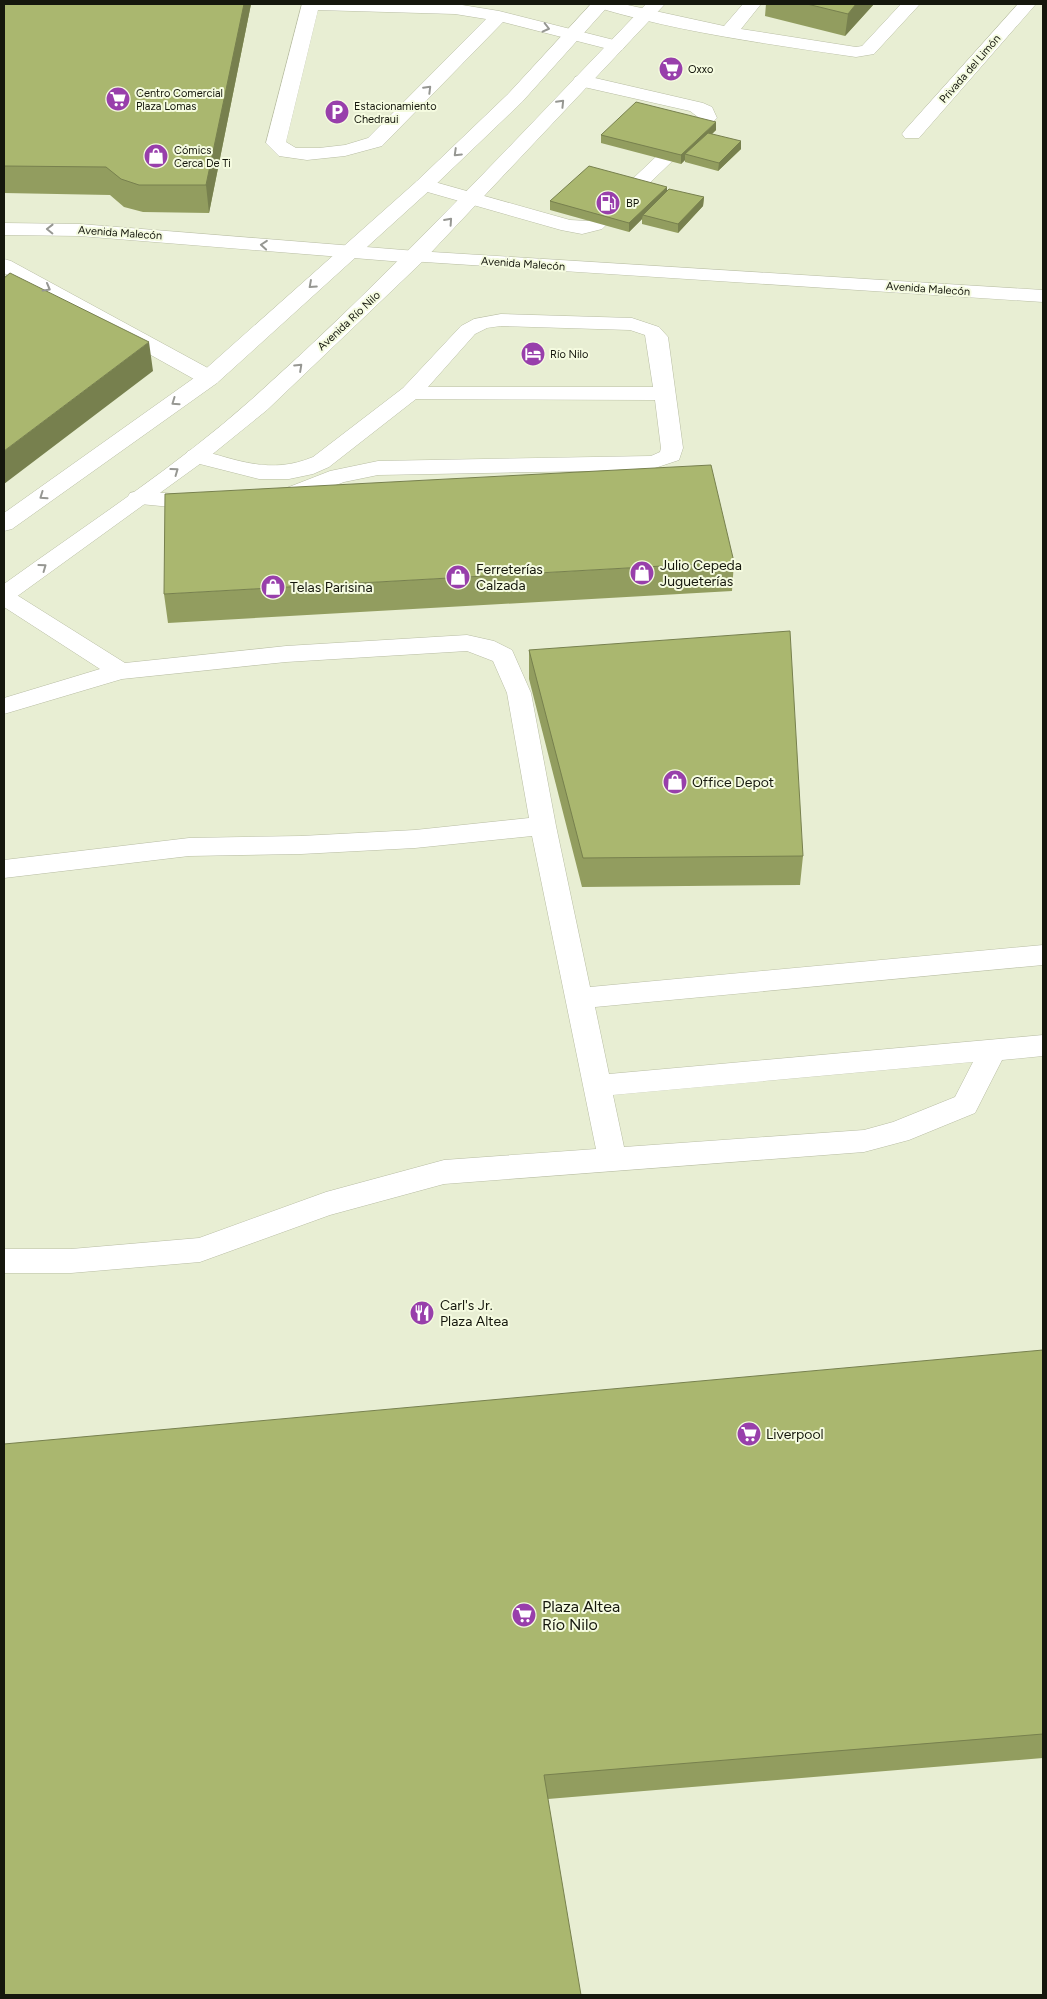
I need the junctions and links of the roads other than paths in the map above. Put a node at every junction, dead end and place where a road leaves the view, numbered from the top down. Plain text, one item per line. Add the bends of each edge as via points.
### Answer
1 (311, 4) edge
2 (603, 4) edge
3 (752, 4) edge
4 (911, 4) edge
5 (1027, 4) edge
6 (650, 10) edge
7 (499, 16) junction
8 (728, 33) junction
9 (573, 34) junction
10 (616, 46) junction
11 (582, 81) junction
12 (912, 134) dead end
13 (424, 185) junction
14 (470, 198) junction
15 (4, 229) edge
16 (348, 252) junction
17 (416, 257) junction
18 (9, 274) edge
19 (1043, 278) edge
20 (1037, 296) edge
21 (209, 378) junction
22 (411, 393) junction
23 (665, 394) junction
24 (196, 456) junction
25 (138, 498) junction
26 (218, 504) edge
27 (262, 505) edge
28 (4, 524) edge
29 (4, 596) edge
30 (121, 671) junction
31 (4, 706) edge
32 (543, 826) junction
33 (4, 869) edge
34 (1043, 955) edge
35 (579, 998) junction
36 (1043, 1046) edge
37 (993, 1050) junction
38 (597, 1086) junction
39 (612, 1159) junction
40 (4, 1261) edge

1 - 7 main road via 455,9
1 -> 7 main road via 276,143 291,153 350,149 375,142
2 - 6 main road
2 - 9 main road
3 - 8 main road
4 - 8 main road via 868,50 856,52
5 - 12 main road, Privada del Limón
6 - 8 main road
6 - 10 main road, Avenida Río Nilo
7 -> 9 main road
9 - 10 main road
9 -> 13 main road via 515,98
10 - 11 main road, Avenida Río Nilo
14 -> 11 main road, Avenida Río Nilo
11 - 14 main road via 696,107 705,111 708,118 595,225 575,228
13 - 14 main road
13 - 16 main road
17 -> 14 main road, Avenida Río Nilo
16 -> 15 main road, Avenida Malecón via 80,230
16 - 17 main road, Avenida Malecón
16 -> 21 main road
17 - 20 main road, Avenida Malecón
24 -> 17 main road, Avenida Río Nilo via 259,405
18 -> 21 main road
19 - 20 main road
21 -> 28 main road
22 - 23 main road
22 - 23 main road via 468,330 481,323 501,320 632,324 642,327 656,337
22 - 24 main road via 322,462 302,470 272,475
23 - 27 main road via 672,448 670,454 658,462 378,468 338,476
25 -> 24 main road, Avenida Río Nilo
25 - 26 main road
29 -> 25 main road, Avenida Río Nilo
29 - 30 main road
30 - 31 main road
30 - 32 main road via 286,654 467,643 485,647 503,656 519,692
32 - 33 main road via 416,839 189,847
32 - 35 main road
34 - 35 main road
35 - 38 main road
36 - 37 main road
37 - 38 main road
37 - 39 main road via 965,1105 899,1132 864,1140
38 - 39 main road
39 - 40 main road via 444,1172 326,1204 200,1250 70,1261

